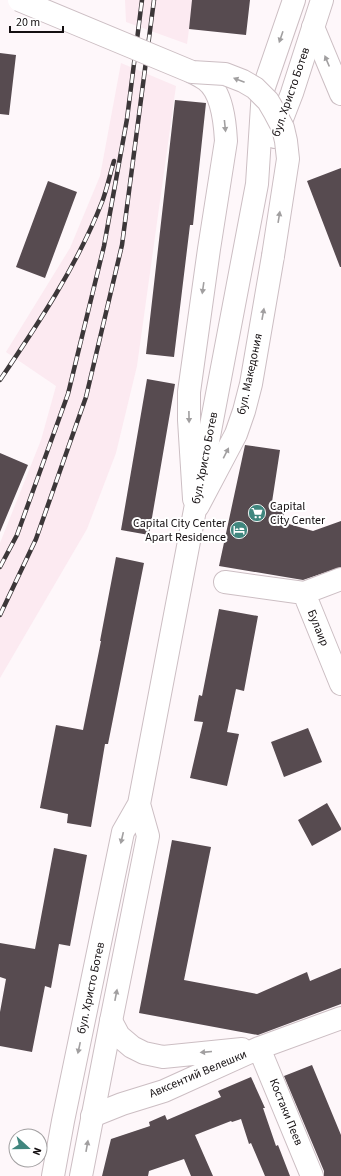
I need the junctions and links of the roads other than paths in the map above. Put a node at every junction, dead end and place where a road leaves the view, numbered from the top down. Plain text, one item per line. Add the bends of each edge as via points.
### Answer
1 (19, 0) edge
2 (294, 0) edge
3 (322, 0) edge
4 (312, 27) junction
5 (192, 72) junction
6 (341, 94) edge
7 (257, 184) junction
8 (195, 512) junction
9 (341, 580) edge
10 (225, 582) dead end
11 (304, 593) junction
12 (341, 684) edge
13 (139, 804) junction
14 (341, 1018) edge
15 (111, 1021) junction
16 (259, 1048) junction
17 (92, 1116) junction
18 (63, 1121) junction
19 (53, 1176) edge
20 (81, 1176) edge
21 (312, 1176) edge

1 - 5 street, бул. Македония, bridge
2 -> 7 street, бул. Христо Ботев via 263,90
3 - 4 street, бул. Христо Ботев
6 -> 4 street
4 - 7 street, бул. Христо Ботев via 292,93
5 -> 8 street, бул. Македония via 207,80 216,93 222,106 226,141 189,392
8 -> 5 street, бул. Македония, bridge via 236,434 244,411 251,384 288,158 283,128 268,101 255,88 225,74
7 - 8 street, бул. Христо Ботев
8 - 13 street, бул. Христо Ботев
9 - 11 street
10 - 11 street
11 - 12 street, Булаир
15 -> 13 street, бул. Христо Ботев via 148,836
13 -> 18 street, бул. Христо Ботев via 123,832
14 - 16 street, Авксентий Велешки
16 -> 15 street, Авксентий Велешки via 163,1057 144,1053 132,1047 119,1036
15 - 17 street, бул. Христо Ботев
16 - 17 street, Авксентий Велешки via 164,1091
16 - 21 street, Костаки Пеев
17 - 18 street, Авксентий Велешки
20 -> 17 street, бул. Христо Ботев
18 - 19 street, бул. Христо Ботев

